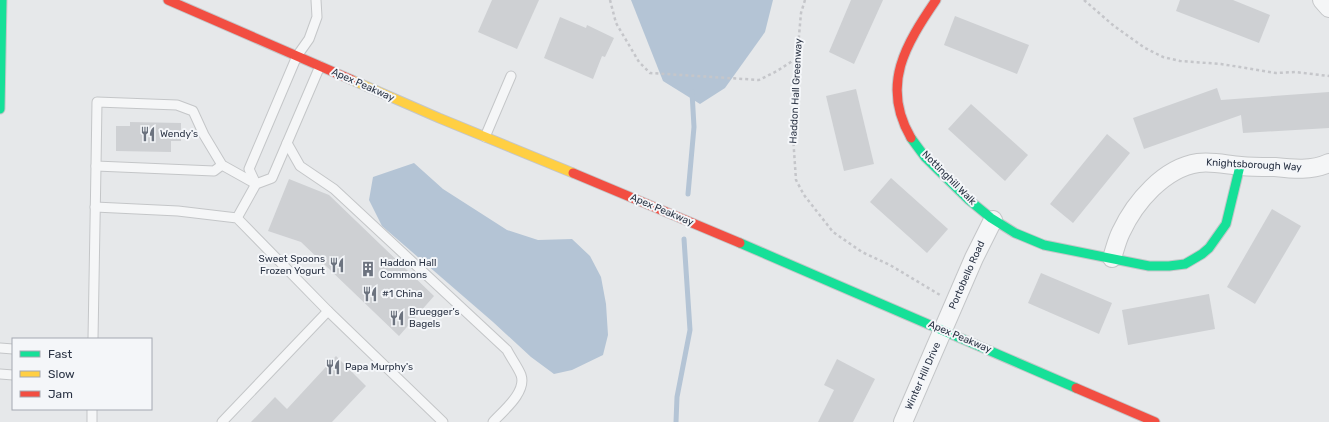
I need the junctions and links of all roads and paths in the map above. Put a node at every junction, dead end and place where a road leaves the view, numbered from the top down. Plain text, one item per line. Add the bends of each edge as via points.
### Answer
1 (2, 0) edge
2 (168, 0) edge
3 (316, 0) edge
4 (610, 0) edge
5 (805, 0) edge
6 (936, 0) edge
7 (1084, 0) edge
8 (1322, 0) edge
9 (1329, 8) edge
10 (297, 56) junction
11 (797, 58) junction
12 (320, 66) junction
13 (511, 76) dead end
14 (1329, 76) edge
15 (0, 109) edge
16 (485, 137) junction
17 (287, 142) junction
18 (1329, 163) edge
19 (222, 165) junction
20 (96, 166) junction
21 (1240, 166) junction
22 (256, 184) junction
23 (96, 207) junction
24 (237, 218) junction
25 (993, 220) junction
26 (1112, 258) junction
27 (945, 299) dead end
28 (328, 311) junction
29 (944, 330) junction
30 (94, 338) edge
31 (0, 348) edge
32 (12, 349) edge
33 (0, 374) edge
34 (12, 374) edge
35 (92, 410) edge
36 (92, 422) edge
37 (222, 422) edge
38 (442, 422) edge
39 (493, 422) edge
40 (903, 422) edge
41 (1156, 422) edge

1 - 15 main road
2 - 10 main road, Apex Peakway
3 - 10 lane via 317,17 309,39
4 - 11 path via 616,23 639,62 650,73 759,80
5 - 11 path, Haddon Hall Greenway via 801,13
6 - 25 main road, Nottinghill Walk via 904,52 898,74 897,96 903,120 914,143 927,159
7 - 14 path via 1145,48 1172,60 1221,64 1276,73 1295,72
8 - 9 street
10 - 12 main road, Apex Peakway
10 - 22 lane via 249,169
11 - 27 path, Haddon Hall Greenway via 793,136 796,180 804,195 833,232 862,252 890,265
12 - 16 main road, Apex Peakway
12 - 17 lane
13 - 16 lane
16 - 29 main road, Apex Peakway
17 - 22 lane via 272,178
17 - 39 lane via 300,166 334,189 507,350 522,376 522,388
18 - 21 street, Knightsborough Way via 1314,168
19 - 20 lane via 214,171
19 - 20 lane via 193,112 177,105 97,102
19 - 22 lane
20 - 23 lane
21 - 26 street, Knightsborough Way via 1215,162 1199,163 1179,168 1164,177 1148,193 1129,219 1121,232
21 - 26 main road via 1226,224 1202,254 1185,264 1169,266 1149,266
22 - 24 lane
23 - 24 lane via 178,211
23 - 30 lane
24 - 28 lane
25 - 26 main road via 1028,240
25 - 29 street, Portobello Road
28 - 37 lane
28 - 38 lane
29 - 40 street, Winter Hill Drive
29 - 41 main road, Apex Peakway
31 - 32 lane
33 - 34 lane
35 - 36 lane

